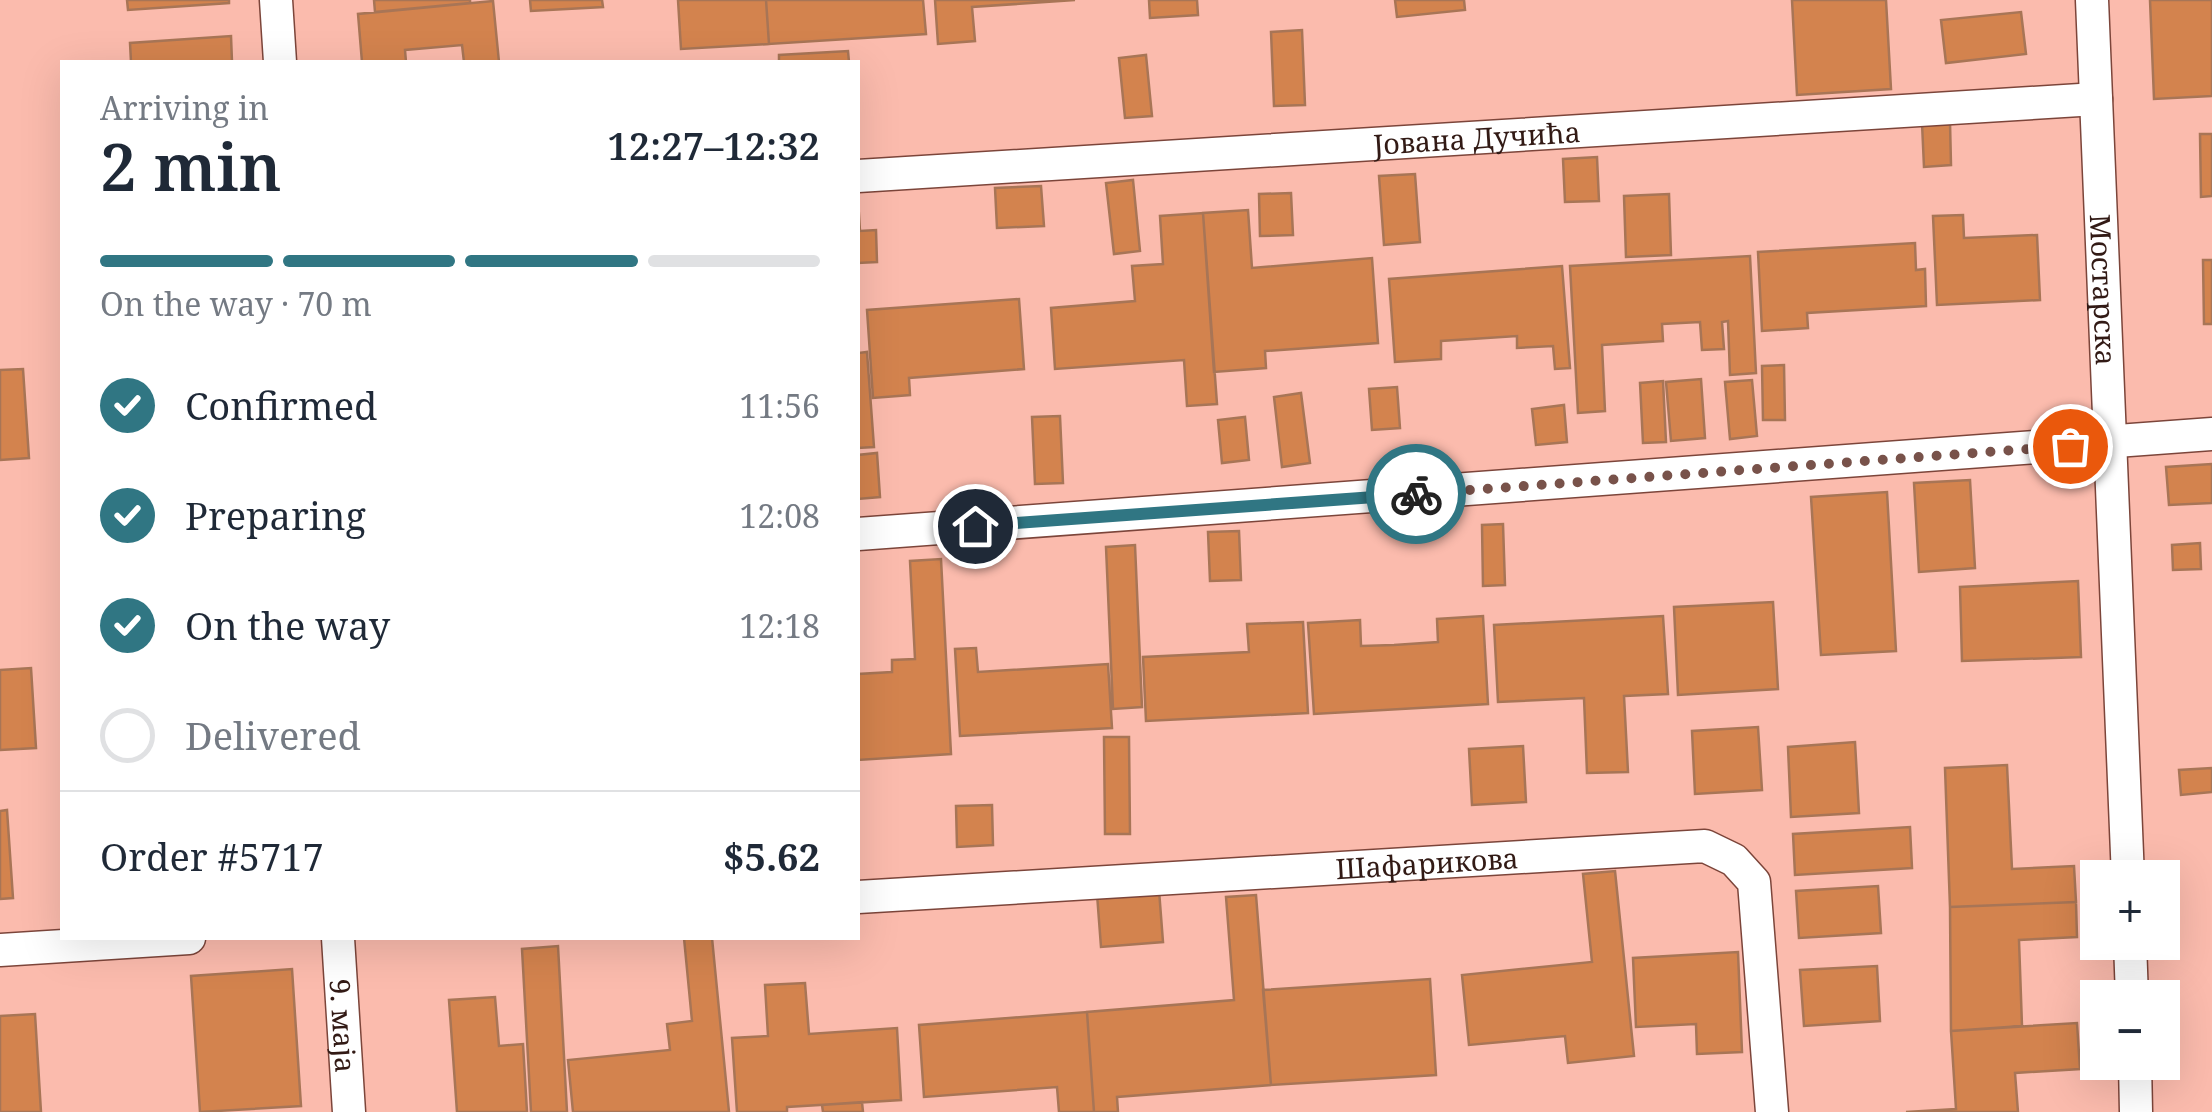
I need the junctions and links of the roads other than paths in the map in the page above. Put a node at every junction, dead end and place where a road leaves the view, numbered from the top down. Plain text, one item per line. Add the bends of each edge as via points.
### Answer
1 (276, 0) edge
2 (2092, 0) edge
3 (280, 60) edge
4 (2096, 99) junction
5 (860, 176) edge
6 (2212, 434) edge
7 (2111, 444) junction
8 (860, 534) edge
9 (2127, 860) edge
10 (860, 897) edge
11 (158, 940) edge
12 (338, 940) edge
13 (0, 950) edge
14 (2135, 1080) edge
15 (349, 1112) edge
16 (1772, 1112) edge
17 (2136, 1112) edge

1 - 3 street
2 - 4 street, Мостарска
4 - 5 street, Јована Дучића
4 - 7 street, Мостарска
6 - 7 street
7 - 8 street
7 - 9 street, Мостарска
10 - 16 street, Шафарикова via 1706,846 1734,860 1754,882
11 - 13 street
12 - 15 street, 9. маја
14 - 17 street

